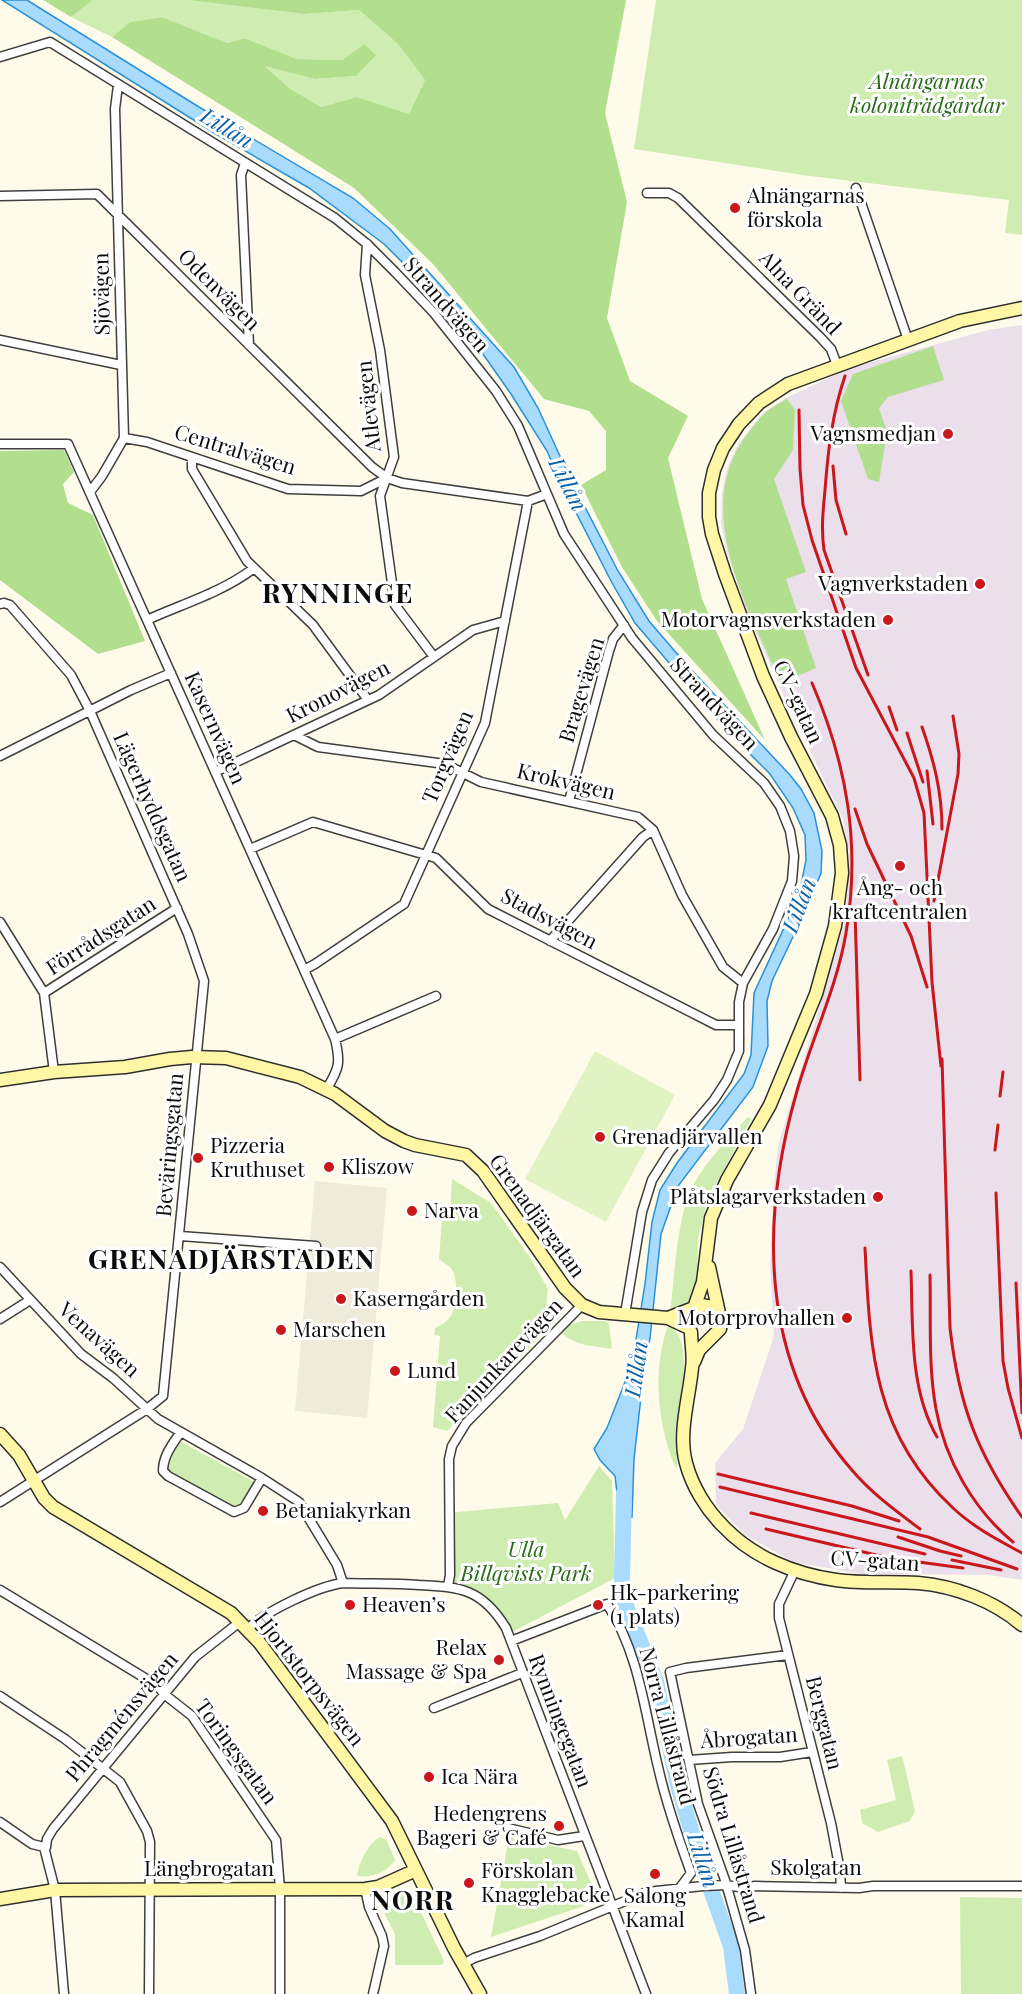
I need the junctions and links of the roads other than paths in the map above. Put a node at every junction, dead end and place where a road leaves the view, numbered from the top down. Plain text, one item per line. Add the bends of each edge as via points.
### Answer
1 (0, 57) edge
2 (118, 85) junction
3 (245, 163) junction
4 (856, 188) dead end
5 (647, 193) dead end
6 (0, 196) edge
7 (118, 214) junction
8 (367, 244) junction
9 (1022, 308) edge
10 (0, 340) edge
11 (908, 340) junction
12 (249, 345) junction
13 (121, 365) junction
14 (837, 365) junction
15 (124, 438) junction
16 (0, 444) edge
17 (192, 456) junction
18 (387, 478) junction
19 (90, 492) junction
20 (547, 494) junction
21 (528, 501) junction
22 (254, 568) junction
23 (0, 604) edge
24 (147, 620) junction
25 (505, 621) junction
26 (624, 625) junction
27 (434, 657) junction
28 (171, 673) junction
29 (368, 700) junction
30 (90, 711) junction
31 (294, 735) junction
32 (0, 756) edge
33 (215, 772) junction
34 (463, 773) junction
35 (569, 801) junction
36 (653, 830) junction
37 (250, 849) junction
38 (426, 855) junction
39 (177, 908) junction
40 (0, 922) edge
41 (550, 941) junction
42 (304, 970) junction
43 (743, 983) junction
44 (44, 993) junction
45 (436, 996) dead end
46 (739, 1025) junction
47 (335, 1040) junction
48 (197, 1057) junction
49 (54, 1072) junction
50 (0, 1080) edge
51 (326, 1090) junction
52 (180, 1236) junction
53 (316, 1246) dead end
54 (706, 1251) junction
55 (0, 1267) edge
56 (30, 1300) junction
57 (582, 1305) junction
58 (693, 1309) junction
59 (719, 1313) junction
60 (630, 1314) junction
61 (668, 1318) junction
62 (0, 1320) edge
63 (690, 1330) junction
64 (710, 1338) junction
65 (693, 1365) junction
66 (147, 1409) junction
67 (180, 1433) junction
68 (0, 1434) edge
69 (262, 1478) junction
70 (34, 1480) junction
71 (0, 1502) edge
72 (795, 1570) junction
73 (343, 1583) junction
74 (448, 1586) junction
75 (0, 1590) edge
76 (245, 1625) junction
77 (1022, 1625) edge
78 (511, 1641) junction
79 (788, 1655) junction
80 (522, 1673) junction
81 (164, 1694) junction
82 (0, 1696) edge
83 (434, 1708) dead end
84 (812, 1752) junction
85 (689, 1760) junction
86 (103, 1767) junction
87 (0, 1822) edge
88 (508, 1828) dead end
89 (584, 1836) junction
90 (44, 1847) junction
91 (416, 1870) junction
92 (726, 1885) junction
93 (1022, 1886) edge
94 (841, 1888) junction
95 (149, 1889) junction
96 (280, 1889) junction
97 (365, 1889) junction
98 (678, 1889) junction
99 (55, 1890) junction
100 (0, 1899) edge
101 (613, 1906) junction
102 (463, 1964) junction
103 (64, 1994) edge
104 (149, 1994) edge
105 (280, 1994) edge
106 (373, 1994) edge
107 (480, 1994) edge
108 (646, 1994) edge
109 (751, 1994) edge

1 - 2 street, Strandvägen via 50,42
2 - 3 street, Strandvägen
2 - 7 street, Sjövägen
3 - 8 street, Strandvägen via 335,218
3 - 12 street via 241,175
4 - 11 street
5 - 14 street, Alna Gränd via 669,193 678,198 820,337 831,349
6 - 7 street, Odenvägen via 97,194
7 - 12 street, Odenvägen
7 - 13 street, Sjövägen
8 - 18 street, Atlevägen via 365,275 381,350 394,457
8 - 20 street, Strandvägen via 434,313 496,391 518,426
9 - 11 street, CV-gatan via 960,321
10 - 13 street
11 - 14 street, CV-gatan
12 - 18 street, Odenvägen
13 - 15 street, Sjövägen
14 - 54 street, CV-gatan via 788,384 753,409 727,440 711,481 710,523 724,574 763,676 832,816 842,864 835,926 818,987 770,1105 727,1180 711,1218
15 - 17 street, Centralvägen
15 - 19 street
16 - 19 street, Kasernvägen via 68,444
17 - 18 street, Centralvägen via 288,489 361,491
17 - 22 street via 192,469
18 - 21 street
18 - 27 street, Atlevägen via 380,496 395,605
19 - 24 street, Kasernvägen
20 - 21 street
20 - 26 street, Strandvägen via 573,549
21 - 25 street, Torgvägen
22 - 24 street
22 - 29 street via 312,626
23 - 30 street, Lägerhyddsgatan via 10,605 71,675
24 - 28 street, Kasernvägen
25 - 27 street, Kronovägen via 473,630
25 - 34 street, Torgvägen via 485,723
26 - 35 street, Bragevägen via 609,651
26 - 43 street, Strandvägen via 637,646 707,728 764,783 780,806 790,831 794,856 792,882 773,929
27 - 29 street, Kronovägen
28 - 30 street
28 - 33 street, Kasernvägen
29 - 31 street, Kronovägen
30 - 32 street
30 - 39 street, Lägerhyddsgatan
31 - 33 street, Kronovägen
31 - 34 street, Krokvägen via 318,747 445,764
33 - 37 street, Kasernvägen
34 - 35 street, Krokvägen via 481,782
34 - 38 street, Torgvägen
35 - 36 street, Krokvägen via 638,817
36 - 41 street
36 - 43 street via 682,895 723,967
37 - 38 street, Stadsvägen via 313,822
37 - 42 street, Kasernvägen
38 - 41 street, Stadsvägen via 436,858 488,909
38 - 42 street, Torgvägen via 404,904
39 - 44 street, Förrådsgatan
39 - 48 street, Lägerhyddsgatan via 204,981
40 - 44 street
41 - 46 street, Stadsvägen via 716,1025
42 - 47 street, Kasernvägen
43 - 46 street, Strandvägen
44 - 49 street
45 - 47 street
46 - 60 street, Strandvägen via 739,1051 727,1080 652,1180 642,1212
47 - 51 street, Kasernvägen via 338,1070
48 - 49 street, Grenadjärgatan
48 - 51 street, Grenadjärgatan via 226,1058 278,1071
48 - 52 street, Beväringsgatan
49 - 50 street, Grenadjärgatan
51 - 57 street, Grenadjärgatan via 404,1141 466,1155 483,1171 565,1288
52 - 53 street, Beväringsgatan
52 - 66 street, Beväringsgatan via 163,1396
54 - 58 street, CV-gatan via 703,1282
54 - 59 street, CV-gatan
55 - 56 street, Venavägen
56 - 62 street
56 - 66 street, Venavägen via 81,1354
57 - 60 street, Grenadjärgatan via 598,1312
57 - 74 street, Fanjunkarevägen via 466,1423 452,1446 448,1476
58 - 59 street via 710,1306
58 - 61 street, Grenadjärgatan
58 - 63 street via 687,1320
59 - 64 street via 720,1329
60 - 61 street, Grenadjärgatan
61 - 63 street, Grenadjärgatan
63 - 64 street via 699,1338
63 - 65 street, CV-gatan
64 - 65 street, CV-gatan
65 - 72 street, CV-gatan via 684,1448 698,1494 737,1540 765,1558
66 - 67 street, Venavägen
66 - 70 street
67 - 69 street, Venavägen
67 - 69 street via 167,1452 163,1471 223,1508 234,1512 244,1508
68 - 70 street, Hjortstorpsvägen
69 - 73 street, Venavägen via 298,1502 337,1565
70 - 71 street
70 - 76 street, Hjortstorpsvägen via 52,1507 218,1604
72 - 77 street, CV-gatan via 837,1581 918,1583 953,1589 981,1599
72 - 79 street, Berggatan via 779,1604
73 - 74 street, Rynningegatan
73 - 76 street, Phragménsvägen via 328,1585
74 - 78 street, Rynningegatan via 484,1601 500,1618
75 - 81 street, Toringsgatan via 140,1674
76 - 81 street, Phragménsvägen via 195,1657
76 - 91 street, Hjortstorpsvägen via 388,1816
78 - 80 street, Rynningegatan
78 - 98 street, Norra Lillåstrand via 607,1604 614,1614 642,1689 663,1788 691,1873
79 - 84 street, Berggatan
79 - 85 street, Södra Lillåstrand via 670,1672
80 - 83 street
80 - 89 street, Rynningegatan
81 - 86 street, Phragménsvägen
81 - 96 street, Toringsgatan via 192,1716 276,1840
82 - 86 street
84 - 85 street, Åbrogatan
84 - 94 street, Berggatan via 831,1823
85 - 92 street, Södra Lillåstrand via 698,1804
86 - 90 street, Phragménsvägen via 53,1829
86 - 95 street via 120,1782 147,1831
87 - 90 street via 32,1844
88 - 89 street via 558,1840
89 - 101 street, Rynningegatan
90 - 99 street
91 - 97 street, Längbrogatan
91 - 102 street, Hjortstorpsvägen
92 - 94 street, Skolgatan
92 - 98 street, Skolgatan
92 - 109 street, Södra Lillåstrand via 746,1950
93 - 94 street, Skolgatan
95 - 96 street, Längbrogatan
95 - 99 street, Längbrogatan
95 - 104 street
96 - 97 street, Längbrogatan
96 - 105 street, Toringsgatan
97 - 106 street via 384,1946
98 - 101 street, Skolgatan via 647,1892
99 - 100 street, Längbrogatan
99 - 103 street
101 - 102 street, Skolgatan
101 - 108 street, Rynningegatan
102 - 107 street, Hjortstorpsvägen

